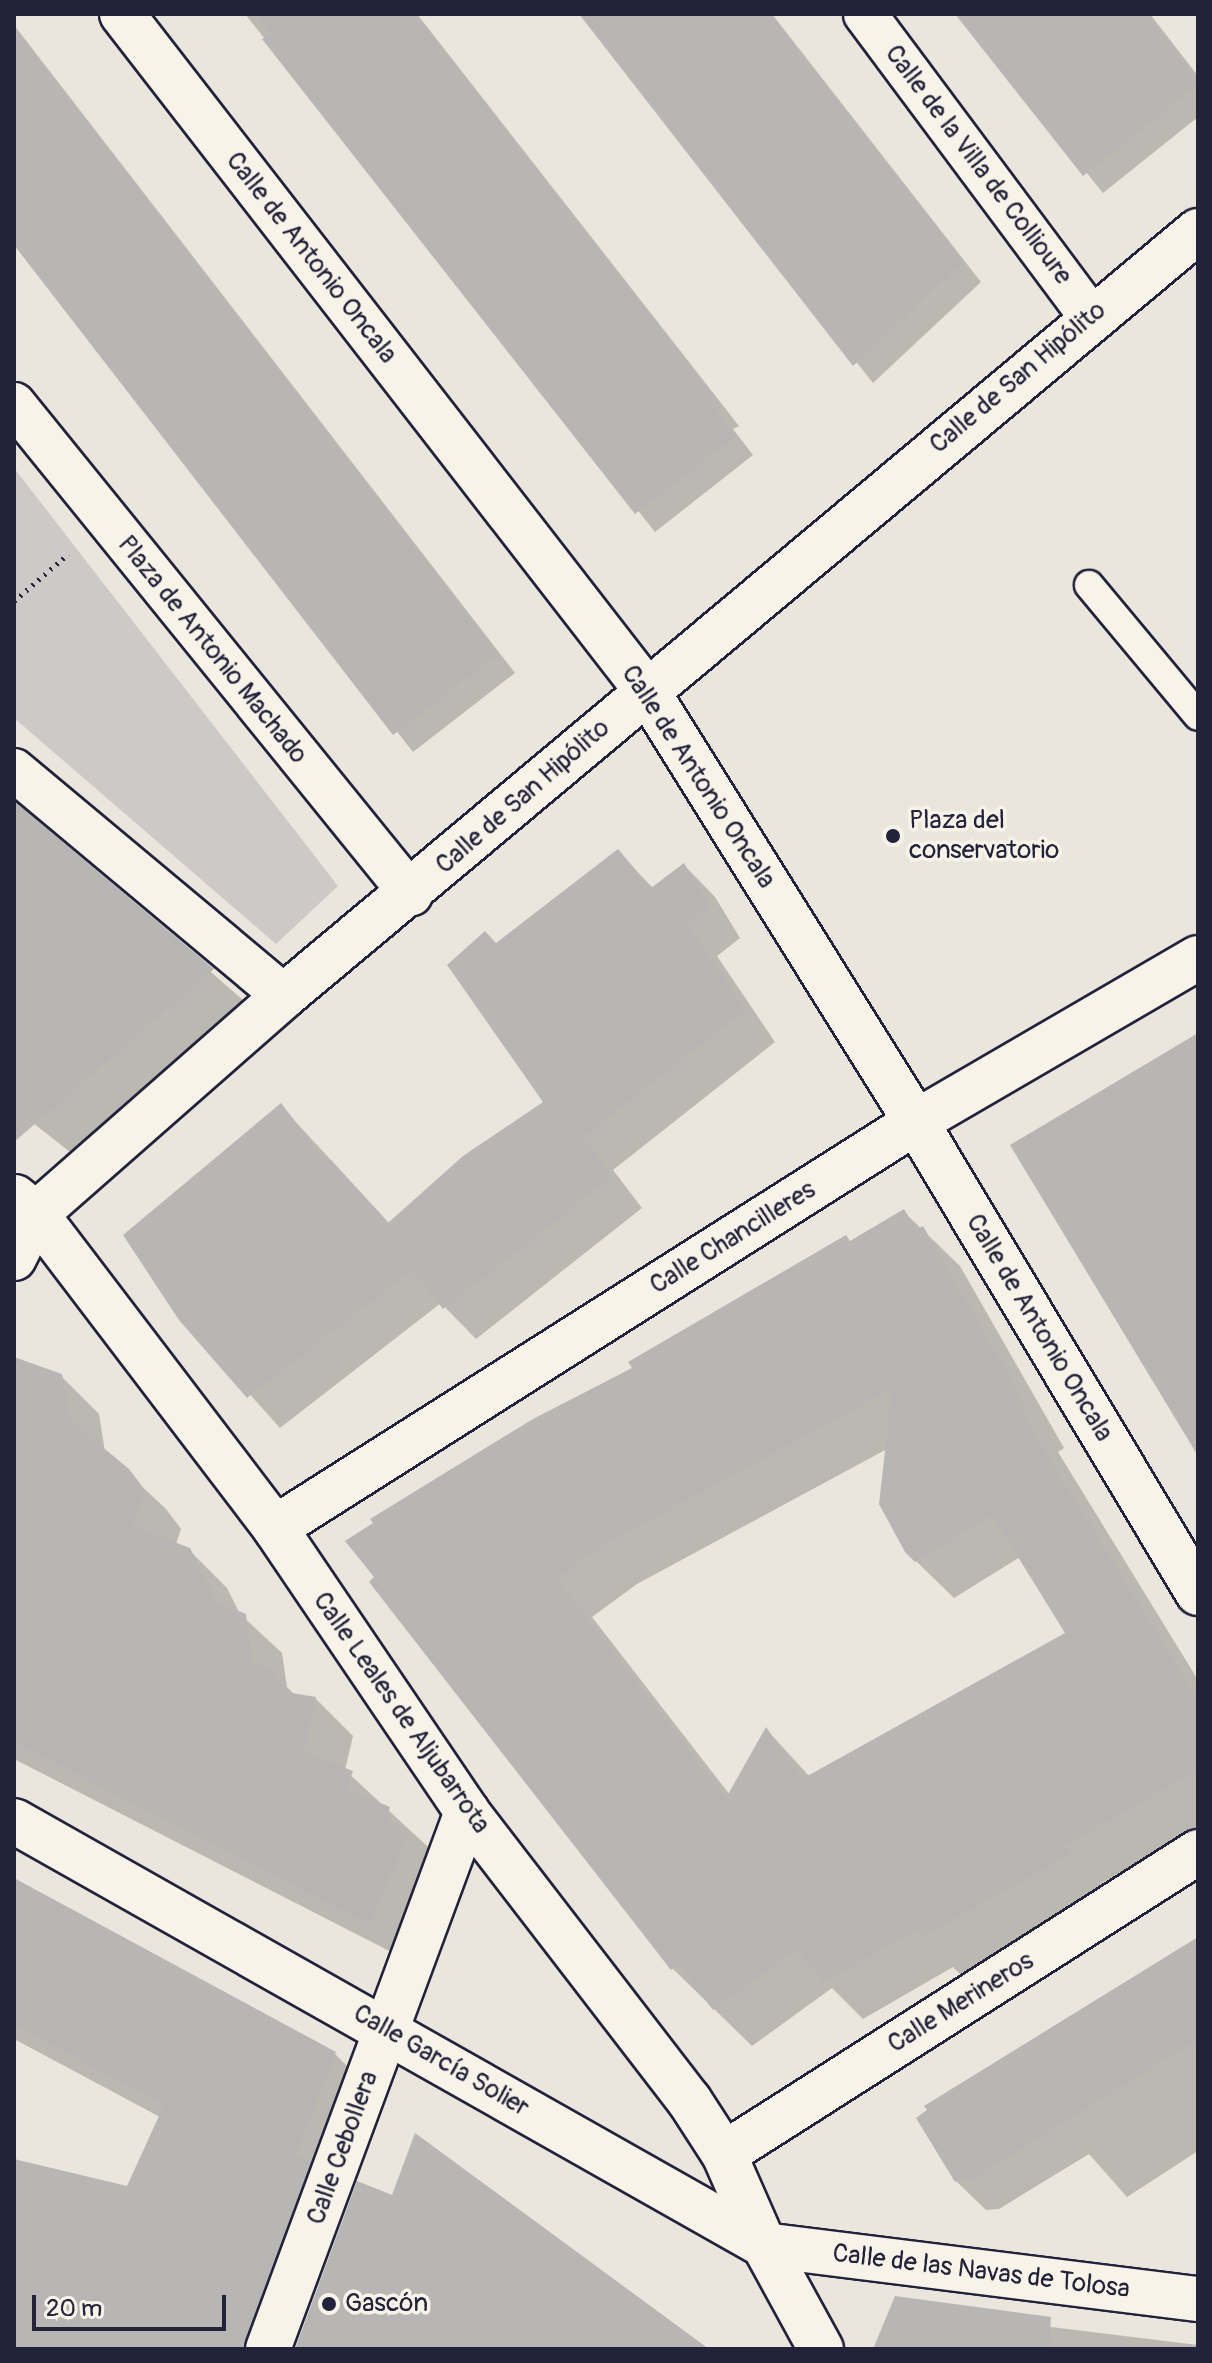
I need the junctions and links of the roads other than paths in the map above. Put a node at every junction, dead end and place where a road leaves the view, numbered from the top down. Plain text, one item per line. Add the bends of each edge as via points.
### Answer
1 (122, 14) edge
2 (865, 14) edge
3 (1198, 231) edge
4 (1091, 317) junction
5 (14, 404) edge
6 (1089, 585) dead end
7 (647, 691) junction
8 (1198, 716) edge
9 (14, 770) edge
10 (411, 894) junction
11 (1198, 958) edge
12 (284, 996) junction
13 (916, 1122) junction
14 (25, 1205) edge
15 (14, 1258) edge
16 (275, 1528) junction
17 (1198, 1593) edge
18 (467, 1812) junction
19 (14, 1821) edge
20 (1198, 1852) edge
21 (386, 2030) junction
22 (724, 2154) junction
23 (764, 2245) junction
24 (1198, 2299) edge
25 (268, 2349) edge
26 (821, 2349) edge

1 - 7 street, Calle de Antonio Oncala
2 - 4 street, Calle de la Villa de Collioure
3 - 4 street, Calle de San Hipólito
4 - 7 street, Calle de San Hipólito
5 - 10 street, Plaza de Antonio Machado
6 - 8 lane
7 - 10 street, Calle de San Hipólito
7 - 13 street, Calle de Antonio Oncala
9 - 12 street
10 - 12 street, Calle de San Hipólito
11 - 13 street, Calle Chancilleres
12 - 14 street, Calle de San Hipólito
13 - 16 street, Calle Chancilleres
13 - 17 street, Calle de Antonio Oncala
14 - 15 street
14 - 16 street, Calle Leales de Aljubarrota
16 - 18 street, Calle Leales de Aljubarrota
18 - 21 street, Calle Cebollera
18 - 22 street, Calle Leales de Aljubarrota via 689,2100
19 - 21 street, Calle García Solier
20 - 22 street, Calle Merineros
21 - 23 street, Calle García Solier
21 - 25 street, Calle Cebollera
22 - 23 street, Calle Leales de Aljubarrota
23 - 24 street, Calle de las Navas de Tolosa
23 - 26 street

